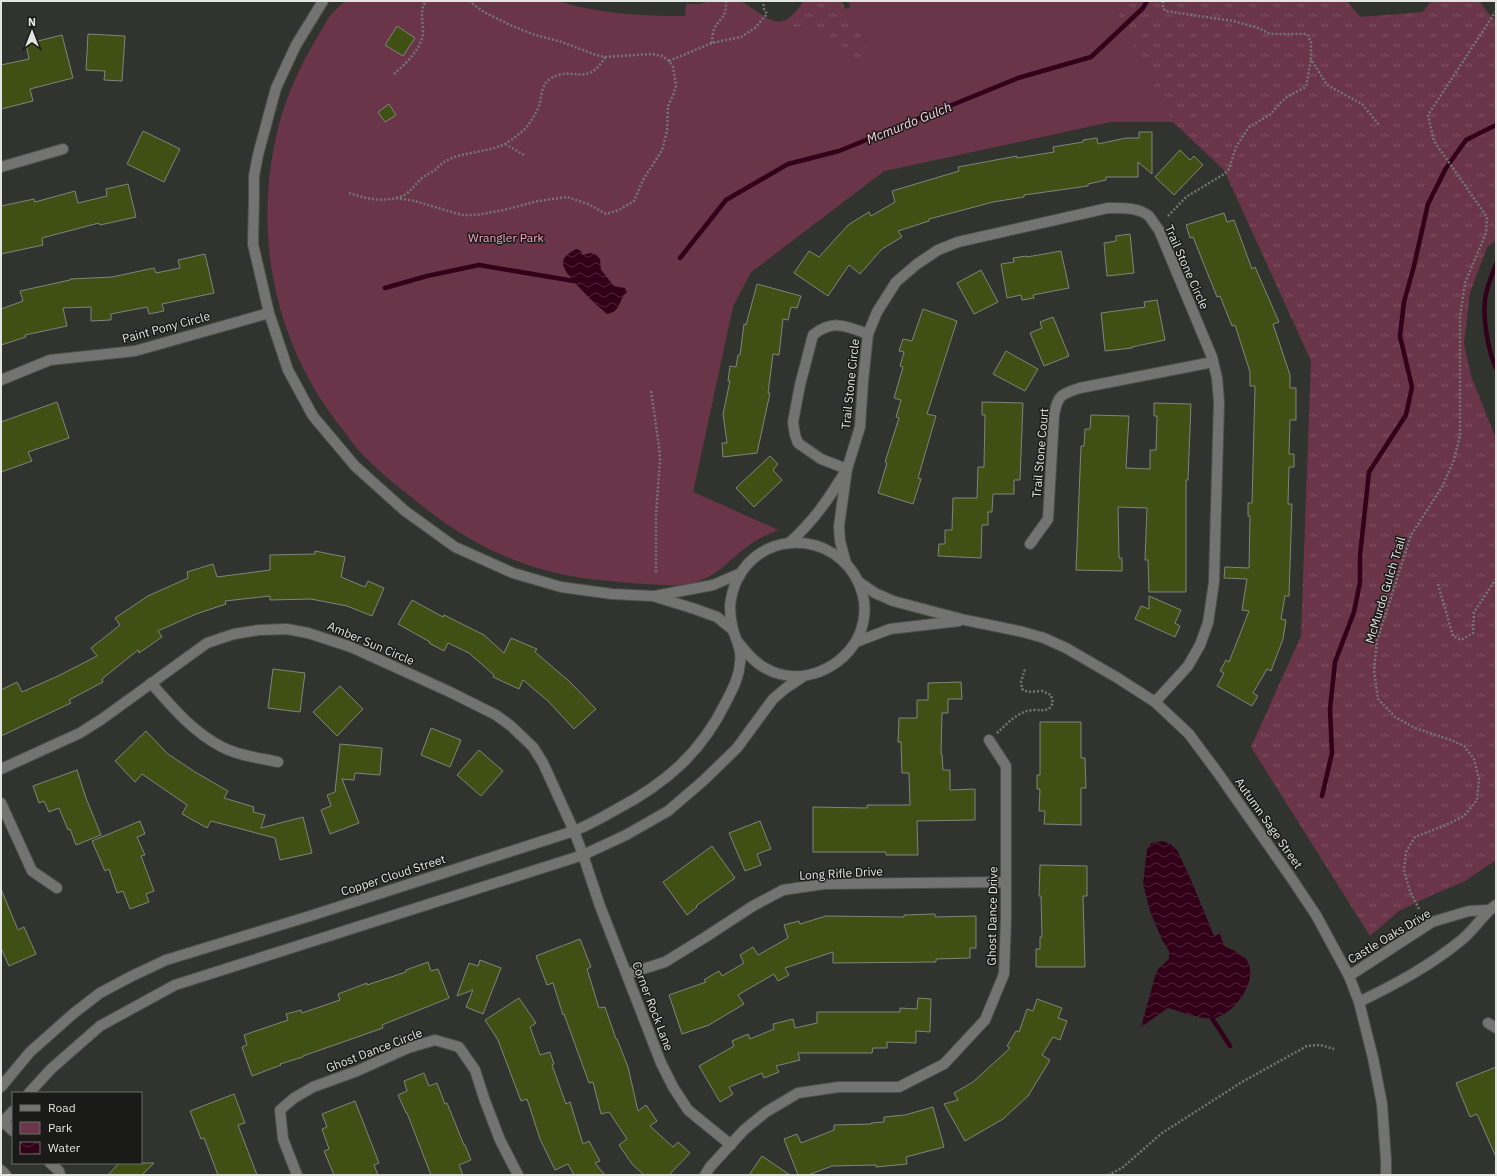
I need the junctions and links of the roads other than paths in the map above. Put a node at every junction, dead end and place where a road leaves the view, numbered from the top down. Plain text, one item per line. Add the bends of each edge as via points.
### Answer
1 (323, 1) edge
2 (63, 149) dead end
3 (1, 167) edge
4 (269, 313) junction
5 (868, 334) junction
6 (1213, 362) junction
7 (1, 380) edge
8 (847, 469) junction
9 (789, 543) junction
10 (1030, 544) dead end
11 (846, 563) junction
12 (741, 573) junction
13 (859, 582) junction
14 (653, 596) junction
15 (966, 620) junction
16 (733, 630) junction
17 (738, 642) junction
18 (856, 642) junction
19 (805, 676) junction
20 (151, 683) junction
21 (1155, 702) junction
22 (989, 740) road end
23 (278, 762) dead end
24 (1, 769) edge
25 (1, 803) edge
26 (574, 831) junction
27 (583, 855) junction
28 (1006, 882) junction
29 (57, 888) dead end
30 (1492, 908) edge
31 (627, 974) junction
32 (1349, 976) junction
33 (1358, 1002) junction
34 (1, 1087) edge
35 (30, 1092) edge
36 (12, 1112) edge
37 (2, 1122) edge
38 (12, 1129) edge
39 (731, 1144) junction
40 (51, 1164) edge
41 (1, 1170) edge
42 (6, 1175) edge
43 (60, 1175) edge
44 (297, 1175) edge
45 (518, 1175) edge
46 (705, 1175) edge
47 (1386, 1175) edge

1 - 4 street via 296,45 278,82 254,176 253,244
2 - 3 street
4 - 7 street, Paint Pony Circle via 135,351 50,360
4 - 14 street via 288,370 313,416 355,466 412,515 455,547 513,573 561,587 612,594
5 - 6 street, Trail Stone Circle via 877,312 896,282 938,250 958,242 1108,208 1129,208 1148,216 1159,230
5 - 8 street, Trail Stone Circle via 860,427
5 - 8 street via 845,326 830,325 813,335 793,422 798,442 805,449 821,459
6 - 10 street, Trail Stone Court via 1064,393 1056,404 1054,415 1048,519
6 - 21 street, Trail Stone Circle via 1219,402 1214,582 1208,624 1188,666
8 - 9 street, Trail Stone Circle via 818,513
8 - 11 street, Trail Stone Circle via 839,526
9 - 11 street via 820,546
9 - 12 street via 761,553
11 - 13 street
12 - 14 street via 713,586
12 - 16 street via 730,601
13 - 15 street, Autumn Sage Street via 893,601
13 - 18 street via 864,612
14 - 16 street via 707,613
15 - 18 street, Autumn Sage Street via 890,629
15 - 21 street, Autumn Sage Street via 1044,638 1066,648
16 - 17 street
17 - 19 street via 745,652 766,669 779,674
17 - 26 street, Copper Cloud Street via 741,655 738,678 718,719 688,758 667,778 642,796
18 - 19 street via 834,665
19 - 27 street via 773,699 737,748 668,811 626,835
20 - 23 street via 172,707 200,732 222,747 247,756
20 - 24 street, Amber Sun Circle via 80,733
20 - 26 street, Amber Sun Circle via 207,643 234,634 287,629 329,639 450,692 496,715 511,726 533,747 543,763
21 - 32 street, Autumn Sage Street via 1189,734 1218,773 1308,903
22 - 28 street, Ghost Dance Drive via 1006,766
25 - 29 street via 32,871
26 - 27 street, Amber Sun Circle
26 - 34 street, Copper Cloud Street via 166,960 100,993 79,1009 30,1052
27 - 31 street, Corner Rock Lane
27 - 35 street via 175,985 100,1026 51,1069
28 - 31 street, Long Rifle Drive via 824,884 783,890 665,962
28 - 39 street, Ghost Dance Drive via 1004,974 985,1020 944,1064 899,1087 839,1087 798,1093 766,1112
30 - 32 street, Castle Oaks Drive via 1469,911 1432,922
30 - 33 street, Castle Oaks Drive via 1460,941 1418,972
31 - 39 street, Corner Rock Lane via 672,1087 688,1110
32 - 33 street, Autumn Sage Street
33 - 47 street, Autumn Sage Street via 1382,1104
36 - 37 street
37 - 38 street
39 - 46 street, Ghost Dance Drive
40 - 43 street
41 - 42 street
44 - 45 street, Ghost Dance Circle via 283,1139 280,1110 313,1087 408,1048 435,1040 459,1047 475,1070 500,1140

